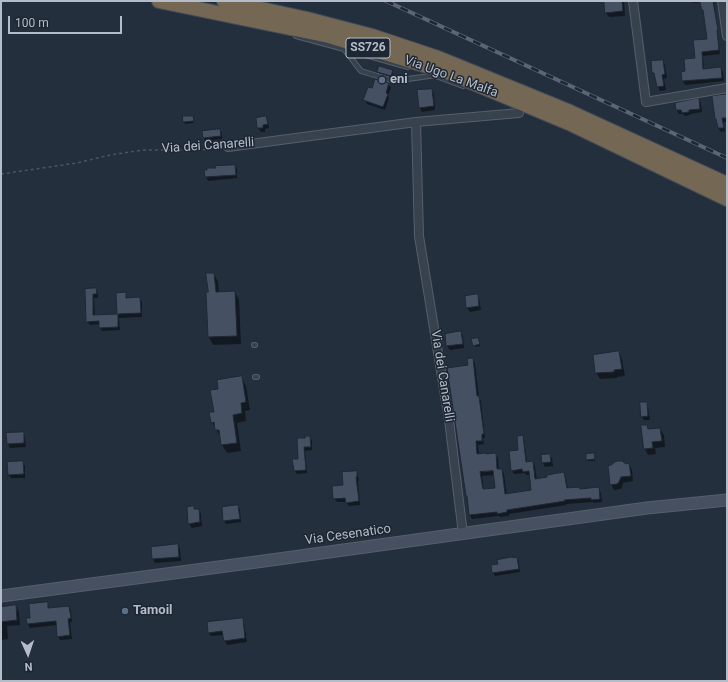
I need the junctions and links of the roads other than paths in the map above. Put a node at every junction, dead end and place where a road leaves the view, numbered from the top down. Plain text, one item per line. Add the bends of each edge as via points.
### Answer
1 (159, 1) edge
2 (224, 1) edge
3 (633, 1) edge
4 (722, 1) edge
5 (290, 35) dead end
6 (727, 36) edge
7 (344, 49) junction
8 (413, 69) dead end
9 (420, 71) dead end
10 (436, 75) junction
11 (464, 87) dead end
12 (727, 88) edge
13 (515, 106) junction
14 (416, 122) junction
15 (228, 147) road end
16 (727, 184) edge
17 (727, 199) edge
18 (727, 494) edge
19 (727, 500) edge
20 (699, 503) junction
21 (463, 534) junction
22 (1, 596) edge

1 - 13 highway, Via Ugo La Malfa / SS726 via 270,27 329,36 447,72
2 - 16 highway, Via Ugo La Malfa / SS726 via 308,18 438,58 570,112
3 - 12 street via 646,102
4 - 6 street
5 - 7 lane
7 - 8 lane
7 - 10 lane via 361,71 394,82
9 - 10 lane
10 - 11 lane
13 - 14 street, Via dei Canarelli
13 - 17 highway, Via Ugo La Malfa / SS726 via 569,123
14 - 15 street, Via dei Canarelli
14 - 21 street, Via dei Canarelli via 419,236 449,420
18 - 20 main road, Via Cesenatico
19 - 20 main road, Via Cesenatico
20 - 21 main road, Via Cesenatico
21 - 22 main road, Via Cesenatico

